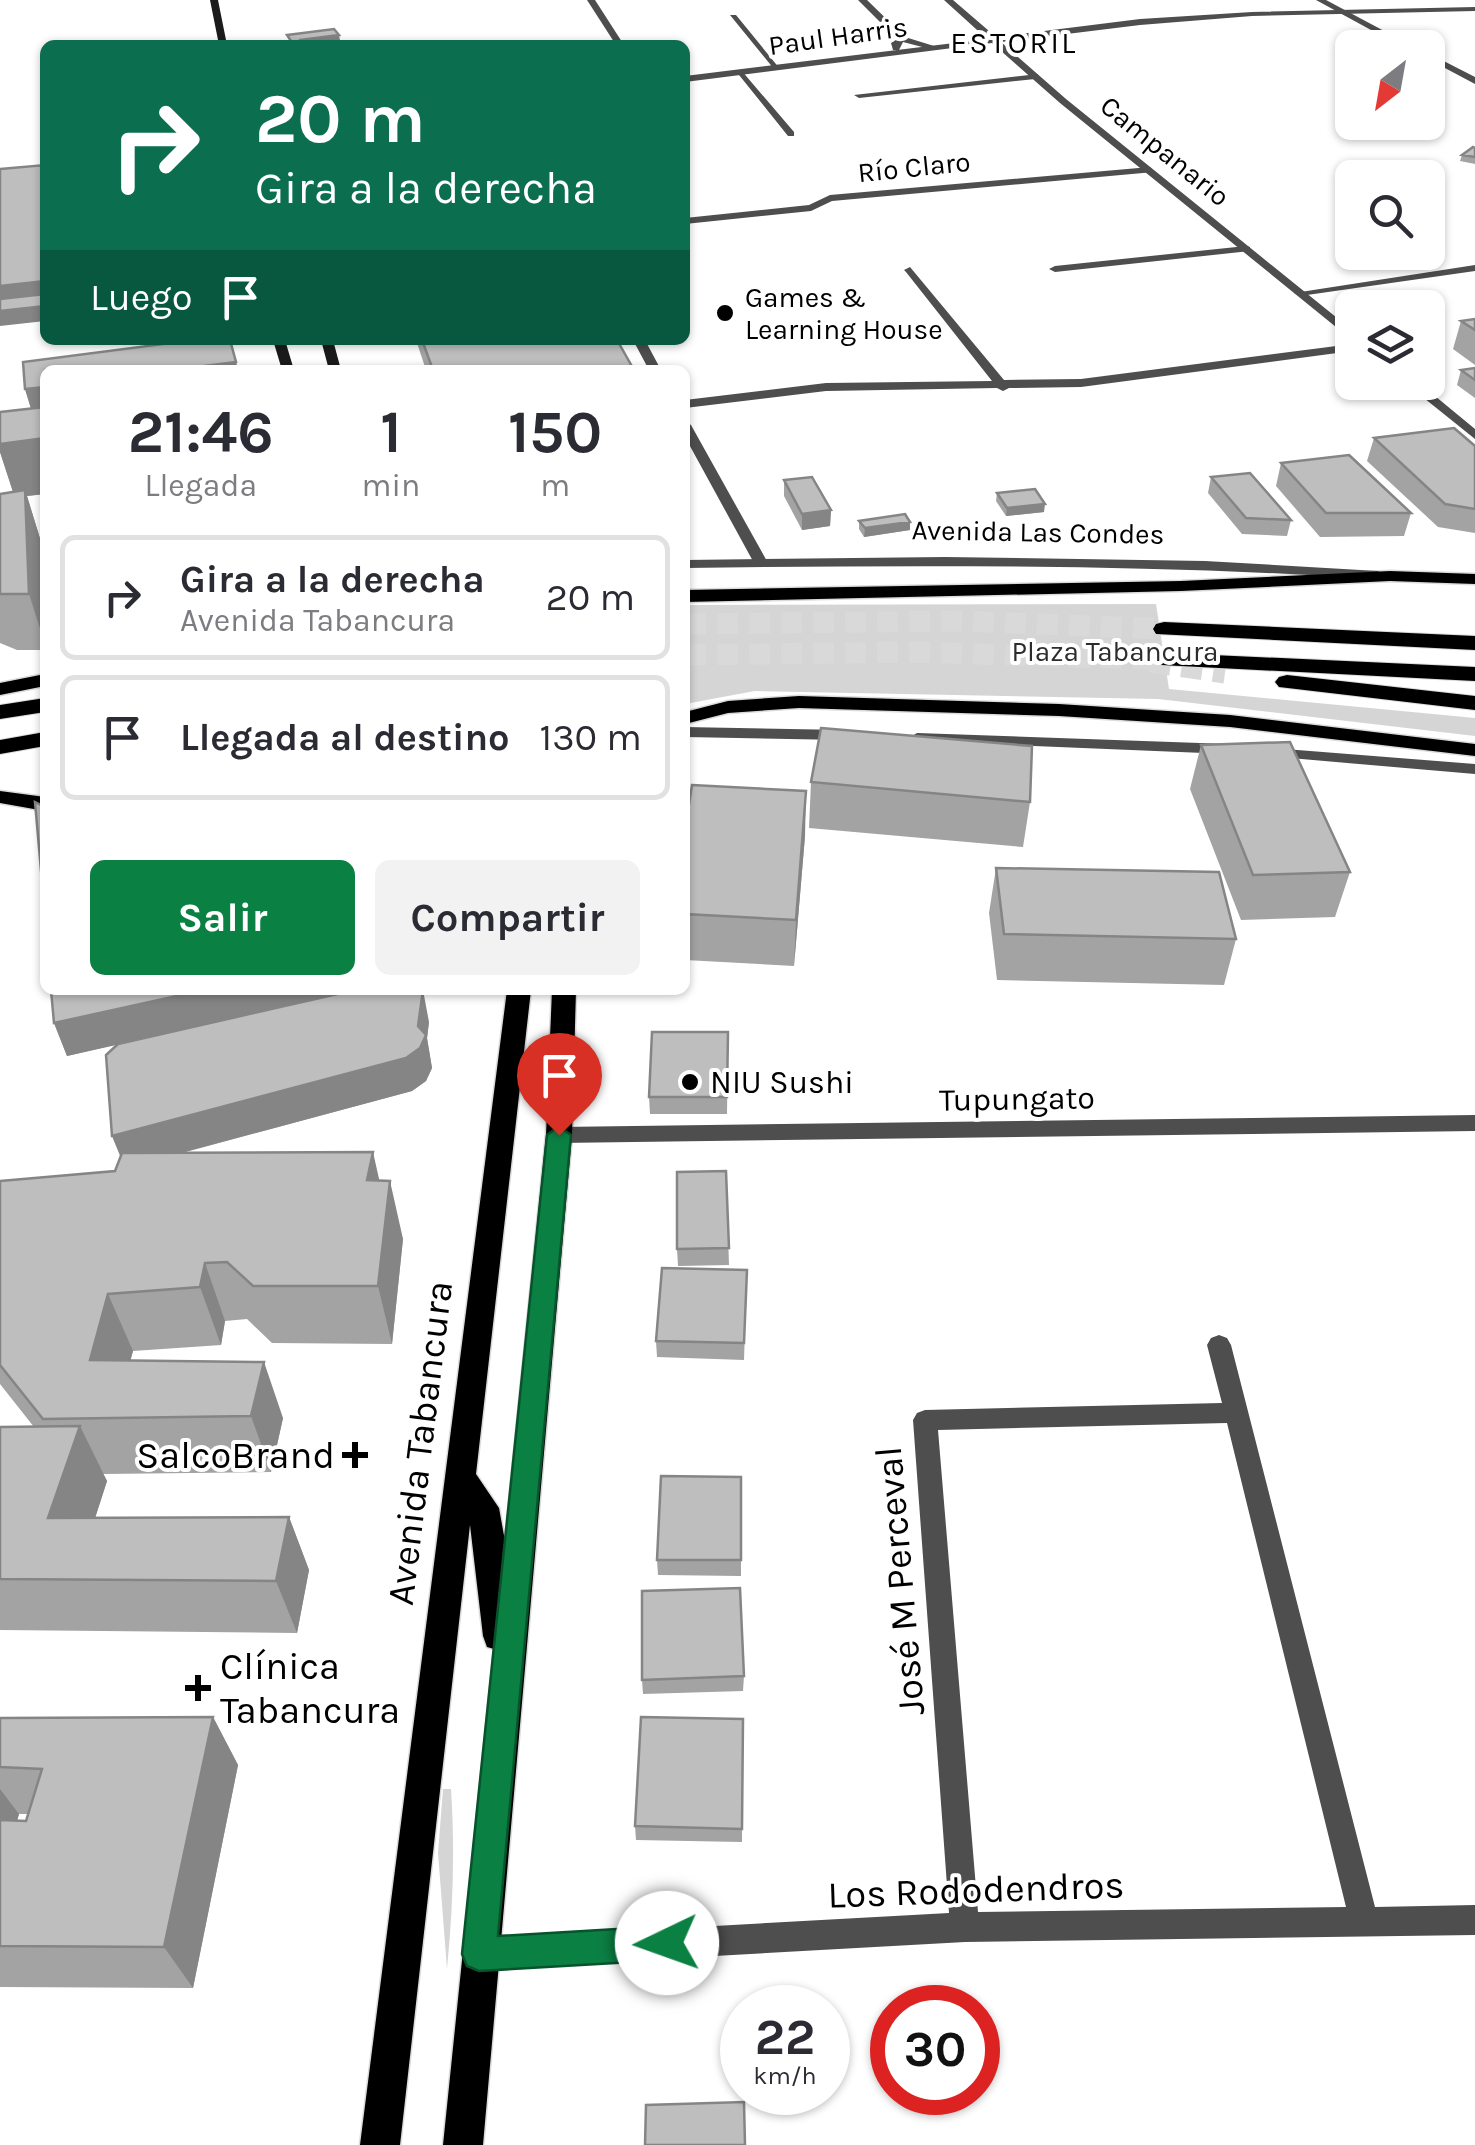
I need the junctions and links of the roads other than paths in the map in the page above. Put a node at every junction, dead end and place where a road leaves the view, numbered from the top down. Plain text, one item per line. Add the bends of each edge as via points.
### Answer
1 (214, 0) edge
2 (591, 0) edge
3 (862, 0) edge
4 (948, 0) edge
5 (1320, 0) edge
6 (1475, 9) edge
7 (1344, 12) junction
8 (733, 17) dead end
9 (1378, 30) edge
10 (902, 38) junction
11 (995, 39) junction
12 (221, 40) edge
13 (617, 40) edge
14 (930, 46) junction
15 (898, 50) junction
16 (1445, 65) edge
17 (777, 67) junction
18 (738, 72) junction
19 (1036, 76) junction
20 (690, 77) edge
21 (1475, 81) edge
22 (859, 95) dead end
23 (791, 134) dead end
24 (1150, 170) junction
25 (690, 220) edge
26 (1246, 249) junction
27 (1055, 268) dead end
28 (1475, 268) edge
29 (910, 270) dead end
30 (1300, 293) junction
31 (1335, 322) edge
32 (1335, 350) edge
33 (1003, 386) junction
34 (1432, 400) edge
35 (690, 403) edge
36 (690, 434) edge
37 (1475, 436) edge
38 (761, 563) junction
39 (690, 564) edge
40 (1390, 576) junction
41 (1475, 579) edge
42 (690, 596) edge
43 (1164, 629) tunnel mouth
44 (1475, 643) edge
45 (1169, 660) tunnel mouth
46 (1225, 673) tunnel mouth
47 (1475, 674) edge
48 (40, 681) edge
49 (0, 688) edge
50 (1475, 703) edge
51 (40, 705) edge
52 (0, 712) edge
53 (690, 717) edge
54 (690, 732) edge
55 (855, 736) edge
56 (893, 737) edge
57 (40, 740) edge
58 (0, 747) edge
59 (1475, 750) edge
60 (1475, 769) edge
61 (0, 797) edge
62 (40, 803) edge
63 (518, 995) edge
64 (564, 995) edge
65 (1475, 1124) edge
66 (559, 1135) junction
67 (1219, 1346) dead end
68 (1236, 1413) junction
69 (460, 1478) junction
70 (504, 1701) junction
71 (1475, 1920) edge
72 (1364, 1922) junction
73 (965, 1928) junction
74 (479, 1954) junction
75 (380, 2145) edge
76 (463, 2145) edge

1 - 12 main road
2 - 13 street
3 - 10 street
4 - 11 street, Campanario
5 - 7 street
6 - 7 street, Paul Harris
7 - 9 street
7 - 11 street, Paul Harris via 1196,17
8 - 17 street
10 - 14 street
10 - 15 street via 895,42
11 - 14 street, Paul Harris
11 - 19 street, Campanario
14 - 15 street, Paul Harris
15 - 17 street, Paul Harris
16 - 21 street
17 - 18 street, Paul Harris
18 - 20 street, Paul Harris
18 - 23 street
19 - 22 street
19 - 24 street, Campanario
24 - 25 street, Río Claro via 826,199 811,208
24 - 26 street, Campanario
26 - 27 street
26 - 30 street, Campanario
28 - 30 street
29 - 33 street
30 - 31 street, Campanario
32 - 33 street via 1082,383
33 - 35 street via 826,387
34 - 37 street
36 - 38 street
38 - 39 street, Avenida Las Condes
38 - 40 street, Avenida Las Condes via 1098,561
40 - 41 main road, Avenida Las Condes
40 - 42 main road, Avenida Las Condes
43 - 44 highway
45 - 47 highway
46 - 50 highway
48 - 49 main road
51 - 52 highway
53 - 59 main road via 799,702 1059,710 1168,715
54 - 55 street
56 - 60 street via 1251,751
57 - 58 highway
61 - 62 main road
63 - 69 main road, Avenida Tabancura
64 - 66 main road
65 - 66 street, Tupungato
66 - 70 main road
67 - 68 street
68 - 72 street
68 - 73 street, José M Perceval via 925,1420
69 - 70 main road via 483,1508
69 - 75 main road, Avenida Tabancura
70 - 74 main road
71 - 72 street, Los Rododendros
72 - 73 street, Los Rododendros
73 - 74 street, Los Rododendros
74 - 76 main road

